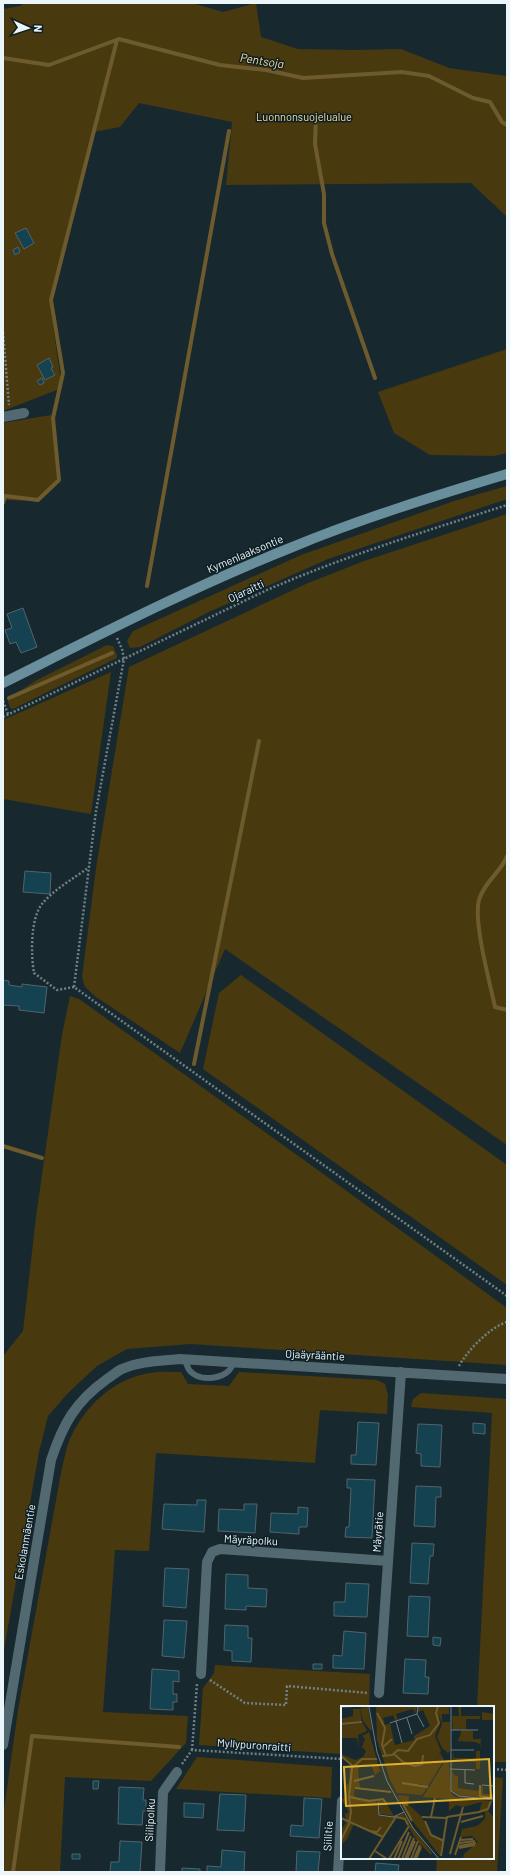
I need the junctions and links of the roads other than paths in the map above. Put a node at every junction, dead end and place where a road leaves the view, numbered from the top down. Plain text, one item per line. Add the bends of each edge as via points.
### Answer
1 (24, 413) dead end
2 (7, 416) edge
3 (507, 474) edge
4 (3, 683) edge
5 (185, 1360) junction
6 (234, 1362) junction
7 (122, 1369) joint
8 (401, 1372) junction
9 (507, 1380) edge
10 (388, 1561) junction
11 (202, 1674) road end
12 (379, 1693) road end
13 (3, 1745) edge
14 (177, 1772) road end
15 (341, 1820) edge
16 (160, 1872) edge
17 (338, 1872) edge

1 - 2 street
3 - 4 main road, Kymenlaaksontie via 436,496 290,548 205,584
5 - 6 street, Ojaäyrääntie
5 - 6 lane via 190,1371 198,1376 210,1378 228,1372
5 - 7 street, Ojaäyrääntie via 145,1363
6 - 8 street, Ojaäyrääntie
7 - 13 street, Eskolanmäentie via 94,1388 74,1410 60,1434 51,1460
8 - 9 street, Ojaäyrääntie
8 - 10 street, Mäyrätie
10 - 11 street, Mäyräpolku via 220,1549 212,1552 207,1562
10 - 12 street, Mäyrätie
14 - 16 street, Siilipolku via 163,1792
15 - 17 street, Siilitie

